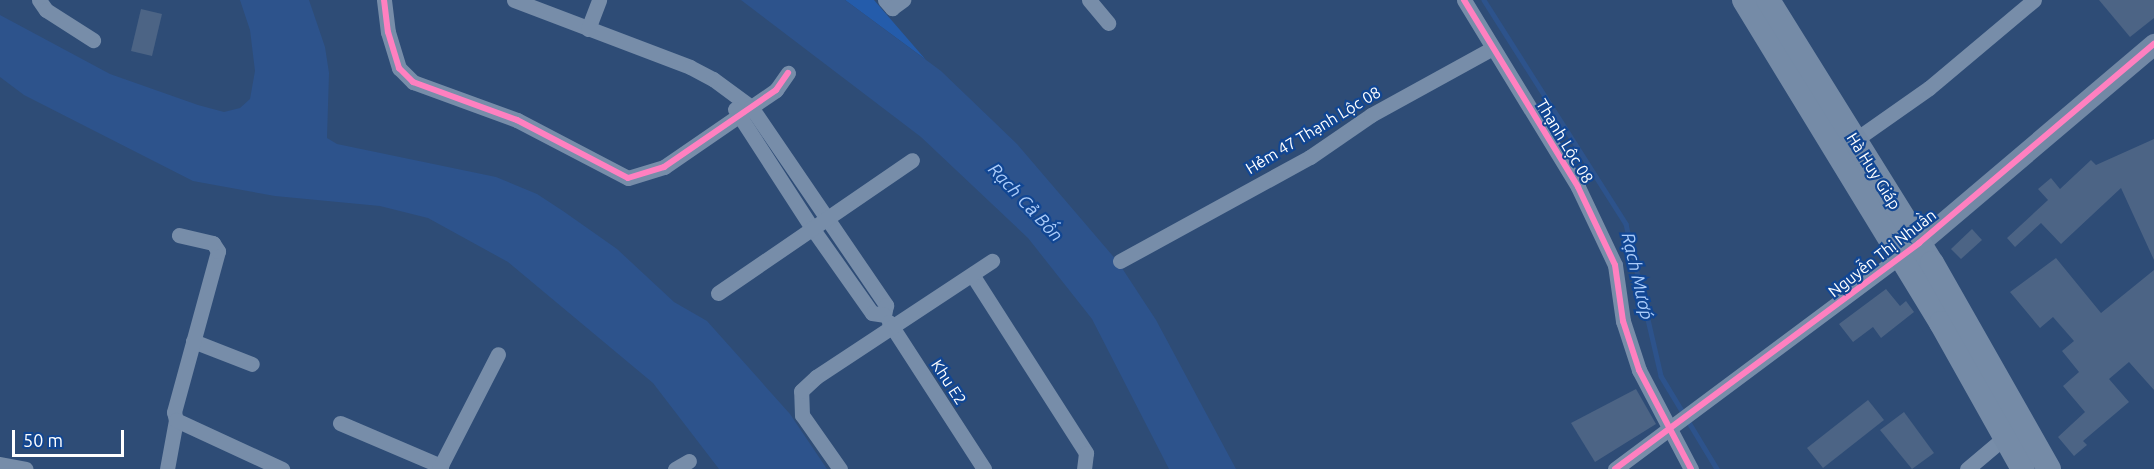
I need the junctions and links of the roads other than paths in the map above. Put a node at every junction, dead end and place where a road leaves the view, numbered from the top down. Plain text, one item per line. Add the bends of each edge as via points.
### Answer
1 (39, 0) edge
2 (384, 0) edge
3 (514, 0) edge
4 (599, 0) edge
5 (1089, 0) edge
6 (1464, 0) edge
7 (1744, 0) edge
8 (1768, 0) edge
9 (2034, 0) edge
10 (1108, 23) dead end
11 (588, 29) junction
12 (93, 40) dead end
13 (2154, 44) edge
14 (1493, 48) junction
15 (788, 73) dead end
16 (731, 94) junction
17 (751, 107) junction
18 (738, 116) junction
19 (1855, 140) junction
20 (912, 160) dead end
21 (825, 219) junction
22 (812, 228) junction
23 (179, 235) dead end
24 (1910, 250) junction
25 (992, 261) dead end
26 (1120, 261) dead end
27 (973, 276) junction
28 (718, 293) dead end
29 (884, 315) junction
30 (893, 329) junction
31 (193, 341) junction
32 (498, 354) dead end
33 (252, 364) dead end
34 (176, 420) junction
35 (340, 423) dead end
36 (1672, 428) junction
37 (2005, 437) junction
38 (689, 461) dead end
39 (0, 464) edge
40 (1087, 466) edge
41 (440, 468) edge
42 (26, 469) edge
43 (167, 469) edge
44 (282, 469) edge
45 (675, 469) edge
46 (840, 469) edge
47 (984, 469) edge
48 (1615, 469) edge
49 (1691, 469) edge
50 (1968, 469) edge
51 (2023, 469) edge
52 (2049, 469) edge

1 - 12 street via 46,10
2 - 18 street via 399,68 413,82 517,120 628,178 664,166
3 - 11 street
4 - 11 street
5 - 10 street
6 - 14 street, Thạnh Lộc 08
7 - 24 main road, Hà Huy Giáp
8 - 19 main road, Hà Huy Giáp
9 - 19 street via 1929,88
11 - 16 street via 690,67
13 - 24 street, Nguyễn Thị Nhuần
14 - 26 street, Hẻm 47 Thạnh Lộc 08 via 1371,115 1310,157
14 - 36 street, Thạnh Lộc 08 via 1578,188 1615,265 1623,321 1639,370
15 - 17 street via 776,90
16 - 17 street
16 - 18 street
17 - 18 street
17 - 21 street
18 - 22 street
19 - 24 main road, Hà Huy Giáp
20 - 21 street
21 - 22 street
21 - 29 street via 886,305
22 - 28 street
22 - 29 street via 872,313
23 - 31 street via 218,246
24 - 36 street, Nguyễn Thị Nhuần
24 - 37 main road, Hà Huy Giáp
24 - 52 main road, Hà Huy Giáp
25 - 27 street
27 - 30 street
27 - 40 street via 1086,453
29 - 30 street, Khu E2
30 - 46 street via 816,377 801,391 802,415
30 - 47 street, Khu E2
31 - 33 street
31 - 34 street via 174,412
32 - 41 street
34 - 43 street
34 - 44 street
35 - 41 street
36 - 48 street, Nguyễn Thị Nhuần
36 - 49 street, Thạnh Lộc 08
37 - 50 street
37 - 51 main road, Hà Huy Giáp
38 - 45 street
39 - 42 street

